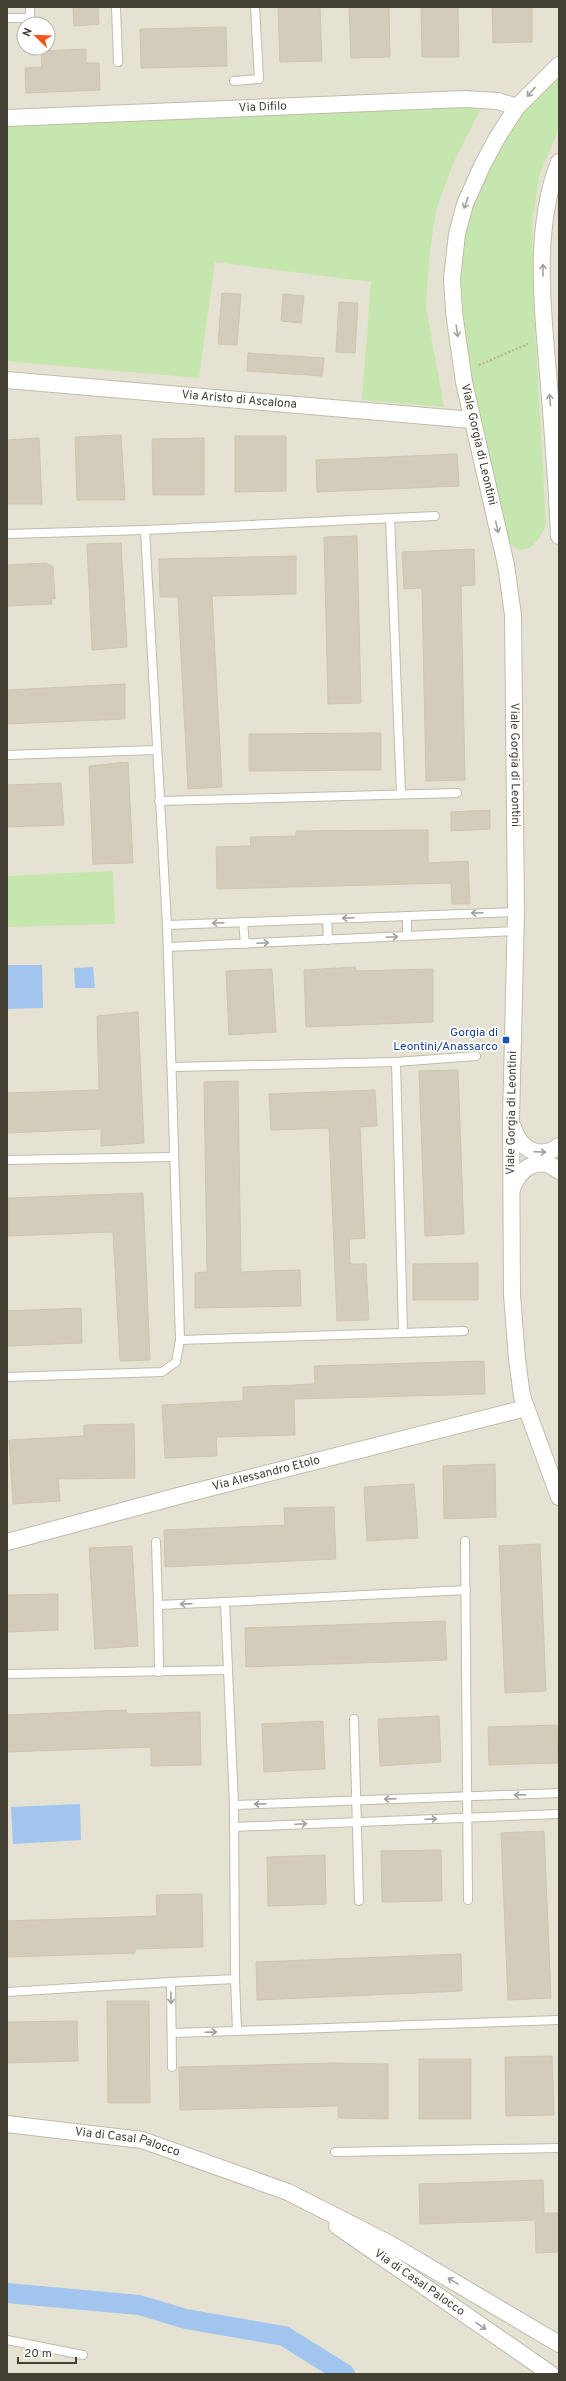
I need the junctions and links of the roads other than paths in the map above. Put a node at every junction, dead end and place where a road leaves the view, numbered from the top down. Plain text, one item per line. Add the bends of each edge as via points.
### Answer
1 (30, 7) edge
2 (116, 7) edge
3 (255, 7) edge
4 (7, 18) edge
5 (118, 62) dead end
6 (559, 65) edge
7 (234, 81) dead end
8 (518, 107) junction
9 (7, 118) edge
10 (559, 162) edge
11 (7, 380) edge
12 (472, 420) junction
13 (556, 425) edge
14 (435, 516) dead end
15 (390, 518) junction
16 (145, 530) junction
17 (7, 534) edge
18 (559, 536) edge
19 (156, 750) junction
20 (7, 755) edge
21 (457, 793) dead end
22 (401, 794) junction
23 (159, 801) junction
24 (516, 912) junction
25 (407, 916) junction
26 (327, 919) junction
27 (243, 922) junction
28 (167, 925) junction
29 (516, 931) junction
30 (407, 936) junction
31 (328, 940) junction
32 (244, 944) junction
33 (168, 948) junction
34 (476, 1056) dead end
35 (396, 1062) junction
36 (172, 1067) junction
37 (511, 1119) junction
38 (559, 1146) edge
39 (173, 1157) junction
40 (7, 1160) edge
41 (559, 1171) edge
42 (511, 1195) junction
43 (464, 1331) dead end
44 (403, 1332) junction
45 (180, 1340) junction
46 (7, 1377) edge
47 (526, 1408) junction
48 (559, 1497) edge
49 (465, 1541) dead end
50 (7, 1542) edge
51 (156, 1542) dead end
52 (466, 1590) junction
53 (225, 1602) junction
54 (158, 1605) junction
55 (227, 1670) junction
56 (159, 1672) junction
57 (7, 1674) edge
58 (354, 1719) dead end
59 (559, 1793) edge
60 (468, 1797) junction
61 (356, 1801) junction
62 (234, 1805) junction
63 (559, 1814) edge
64 (468, 1818) junction
65 (356, 1821) junction
66 (234, 1827) junction
67 (468, 1900) dead end
68 (359, 1901) dead end
69 (235, 1979) junction
70 (171, 1982) junction
71 (7, 1992) edge
72 (559, 2020) edge
73 (237, 2031) junction
74 (172, 2033) junction
75 (172, 2067) dead end
76 (7, 2124) edge
77 (559, 2148) edge
78 (335, 2152) dead end
79 (288, 2192) junction
80 (7, 2340) edge
81 (559, 2344) edge
82 (83, 2355) dead end
83 (551, 2374) edge

1 - 4 lane via 30,18
2 - 5 lane
3 - 7 lane via 259,79
6 -> 8 street, Viale Gorgia di Leontini via 542,79
8 - 9 street, Via Difilo via 498,101 465,99
8 -> 12 street, Viale Gorgia di Leontini via 482,166 465,204 457,234 453,292 462,372
13 -> 10 street via 545,337 543,276 544,217 549,191
11 - 12 street, Via Aristo di Ascalona
12 -> 24 street, Viale Gorgia di Leontini via 506,565 513,615
13 - 18 street
14 - 15 lane
15 - 16 lane
15 - 22 lane
16 - 17 lane
16 - 19 lane
19 - 20 lane
19 - 23 lane
21 - 22 lane
22 - 23 lane
23 - 28 lane
24 -> 25 lane
24 - 29 street, Viale Gorgia di Leontini
25 -> 26 lane
25 - 30 lane
26 - 27 lane
26 - 31 lane
27 -> 28 lane
27 - 32 lane
28 - 33 lane
29 - 30 lane
29 - 37 street, Viale Gorgia di Leontini
31 -> 30 lane
32 -> 31 lane
32 - 33 lane
33 - 36 lane
34 - 35 lane
35 - 36 lane
35 - 44 lane
36 - 39 lane
37 -> 38 street via 516,1137 527,1148 540,1153
37 - 42 street, Viale Gorgia di Leontini
39 - 40 lane
39 - 45 lane
41 - 42 street via 548,1164 529,1165 518,1176
42 - 47 street, Viale Gorgia di Leontini via 513,1318 517,1367
43 - 44 lane
44 - 45 lane
45 - 46 lane via 176,1362 162,1372
47 - 48 street, Viale Gorgia di Leontini
47 - 50 street, Via Alessandro Etolo
49 - 52 lane
51 - 54 lane
52 - 53 lane
52 - 60 lane
53 -> 54 lane
53 - 55 lane
54 - 56 lane
55 - 56 lane
55 - 62 lane
56 - 57 lane
58 - 61 lane
59 -> 60 lane
60 -> 61 lane
60 - 64 lane
61 -> 62 lane
61 - 65 lane
62 - 66 lane
63 - 64 lane
65 -> 64 lane
64 - 67 lane
66 -> 65 lane
65 - 68 lane
66 - 69 lane
69 - 70 lane
69 - 73 lane
70 - 71 lane
70 -> 74 lane
72 - 73 lane
74 -> 73 lane
74 - 75 lane
76 - 79 street, Via di Casal Palocco via 142,2140
77 - 78 lane
81 -> 79 street, Via di Casal Palocco via 390,2244
79 -> 83 street, Via di Casal Palocco
80 - 82 lane

